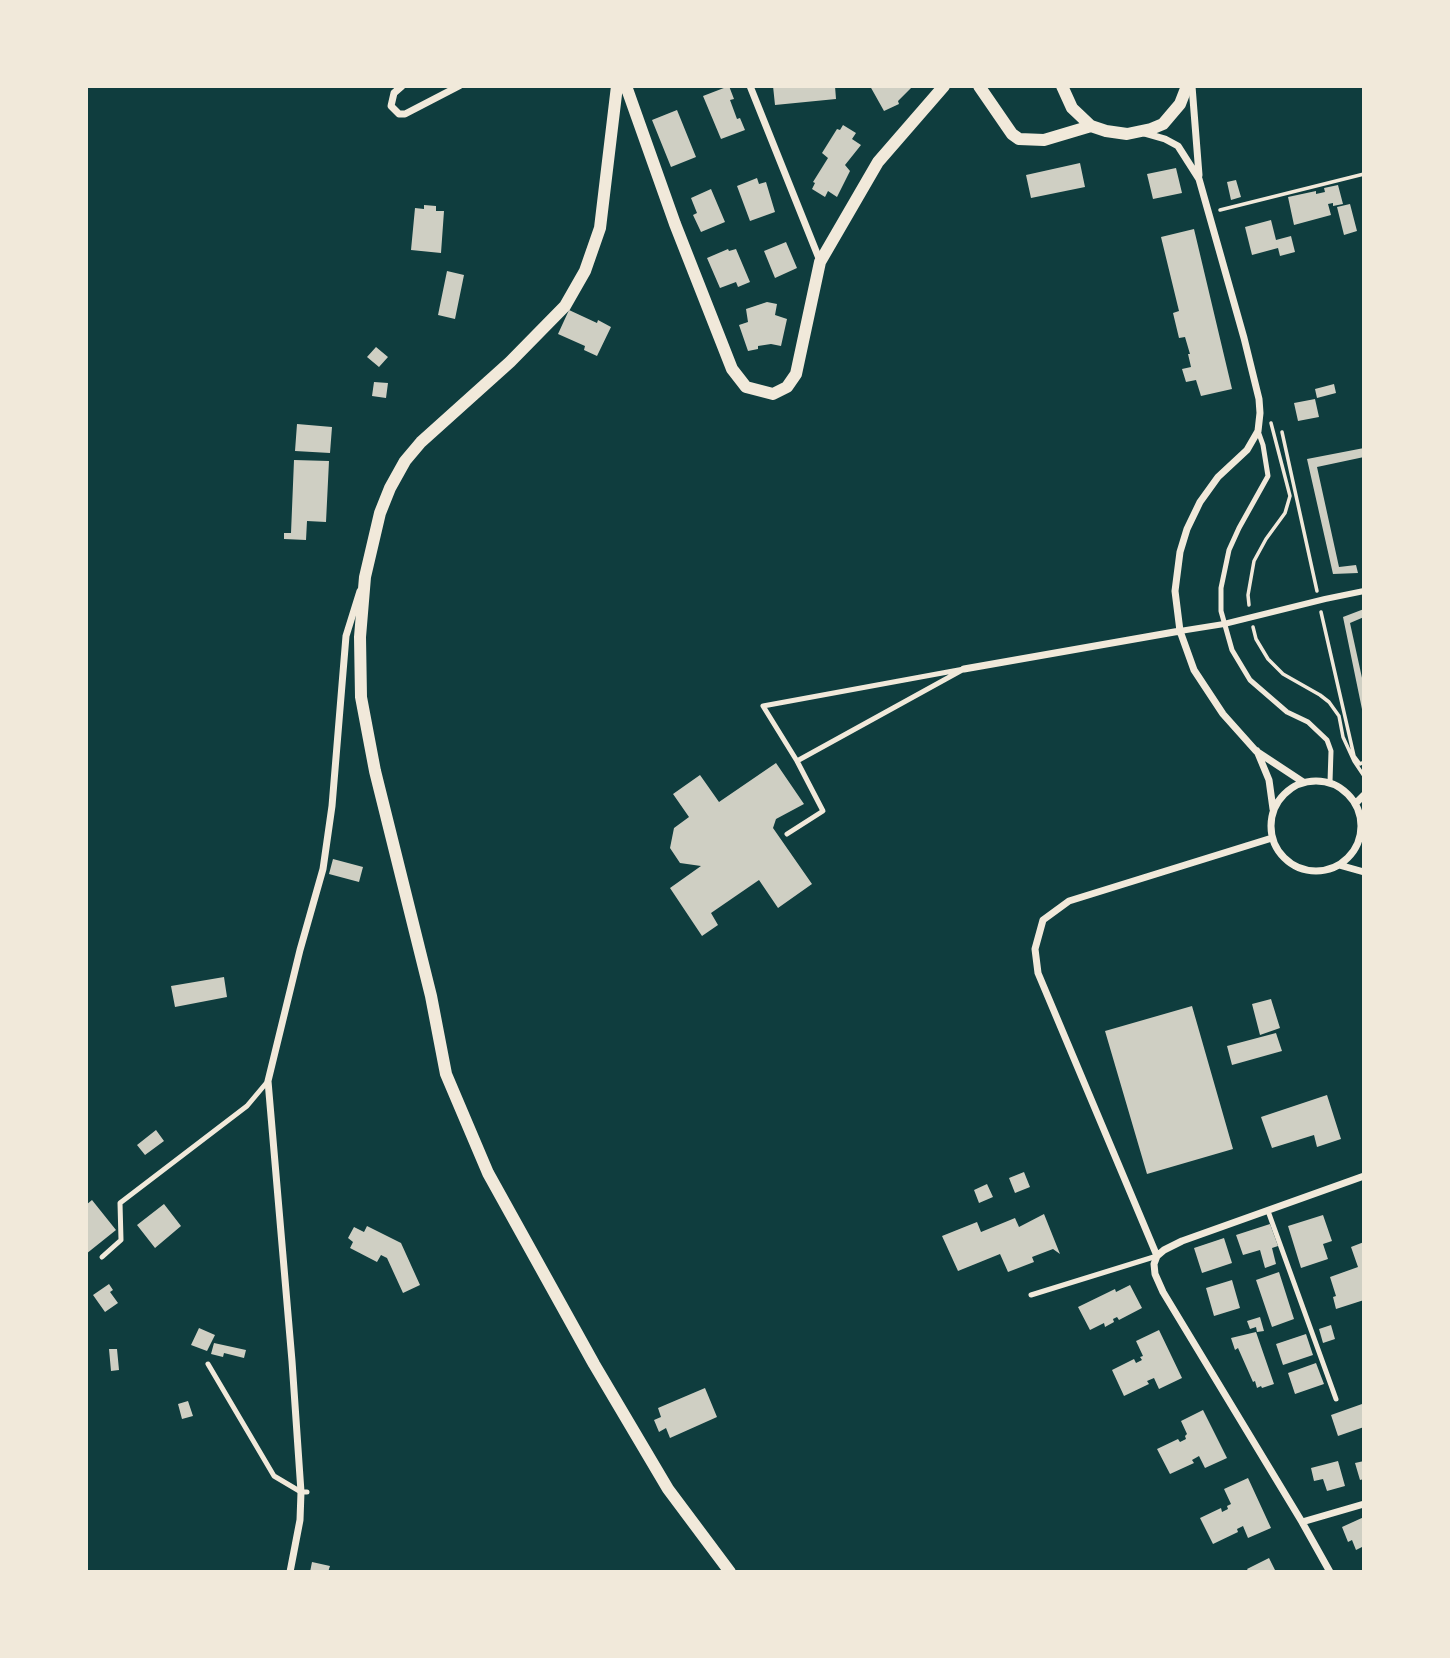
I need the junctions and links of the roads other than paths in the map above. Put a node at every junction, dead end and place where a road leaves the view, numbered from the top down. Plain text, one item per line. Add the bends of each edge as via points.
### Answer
1 (402, 86) edge
2 (459, 86) edge
3 (617, 86) edge
4 (626, 86) edge
5 (750, 86) edge
6 (944, 86) edge
7 (979, 86) edge
8 (1062, 86) edge
9 (1189, 86) edge
10 (1091, 126) junction
11 (1140, 132) junction
12 (1199, 179) junction
13 (820, 262) junction
14 (1258, 431) junction
15 (365, 577) junction
16 (1364, 591) edge
17 (1224, 624) junction
18 (1180, 631) junction
19 (964, 669) junction
20 (1256, 751) junction
21 (797, 761) junction
22 (1303, 782) junction
23 (1330, 782) junction
24 (1364, 794) edge
25 (1356, 803) junction
26 (1273, 809) junction
27 (787, 834) dead end
28 (1363, 836) edge
29 (1272, 838) junction
30 (1339, 865) junction
31 (1364, 872) edge
32 (268, 1081) junction
33 (1364, 1176) edge
34 (1268, 1211) junction
35 (1157, 1256) junction
36 (102, 1257) dead end
37 (1031, 1295) dead end
38 (208, 1364) dead end
39 (1336, 1399) dead end
40 (304, 1492) junction
41 (1364, 1504) edge
42 (1302, 1522) junction
43 (290, 1572) edge
44 (730, 1572) edge
45 (1330, 1572) edge

1 - 2 street via 394,93 391,106 399,114
3 - 15 street via 600,228 585,271 565,306 405,461 380,513
4 - 13 street via 722,345 746,387 773,394 793,380
5 - 13 street
6 - 13 street via 878,162
7 - 10 street via 1019,139 1044,140
8 - 10 street via 1072,107
9 - 11 street via 1163,124
9 - 12 street
10 - 11 street via 1127,134
11 - 12 street via 1178,146
12 - 14 street via 1259,399
14 - 17 lane via 1268,476 1229,550 1221,588
14 - 18 street via 1247,450 1212,485 1187,529 1175,591
15 - 32 street via 346,636 323,869
15 - 44 street via 361,697 446,1074 488,1173 594,1364 668,1489
16 - 17 street
17 - 18 street
17 - 23 lane via 1232,650 1250,680 1327,740
18 - 19 street
18 - 20 street via 1207,692
19 - 21 lane
19 - 21 lane via 763,706
20 - 22 street
20 - 26 street via 1269,780
21 - 27 lane via 823,811
22 - 23 street
22 - 26 street via 1290,788
23 - 25 street
24 - 25 street
25 - 28 street
26 - 29 street
28 - 30 street
29 - 30 street via 1278,851 1299,868 1312,872
29 - 35 street via 1069,901 1043,920 1035,949 1038,973
30 - 31 street
32 - 36 lane via 247,1106 120,1203 121,1240
32 - 40 street
33 - 34 street
34 - 35 street via 1182,1241
34 - 39 lane
35 - 37 lane
35 - 42 street via 1154,1274 1163,1292
38 - 40 lane via 274,1476
40 - 43 street
41 - 42 street
42 - 45 street

